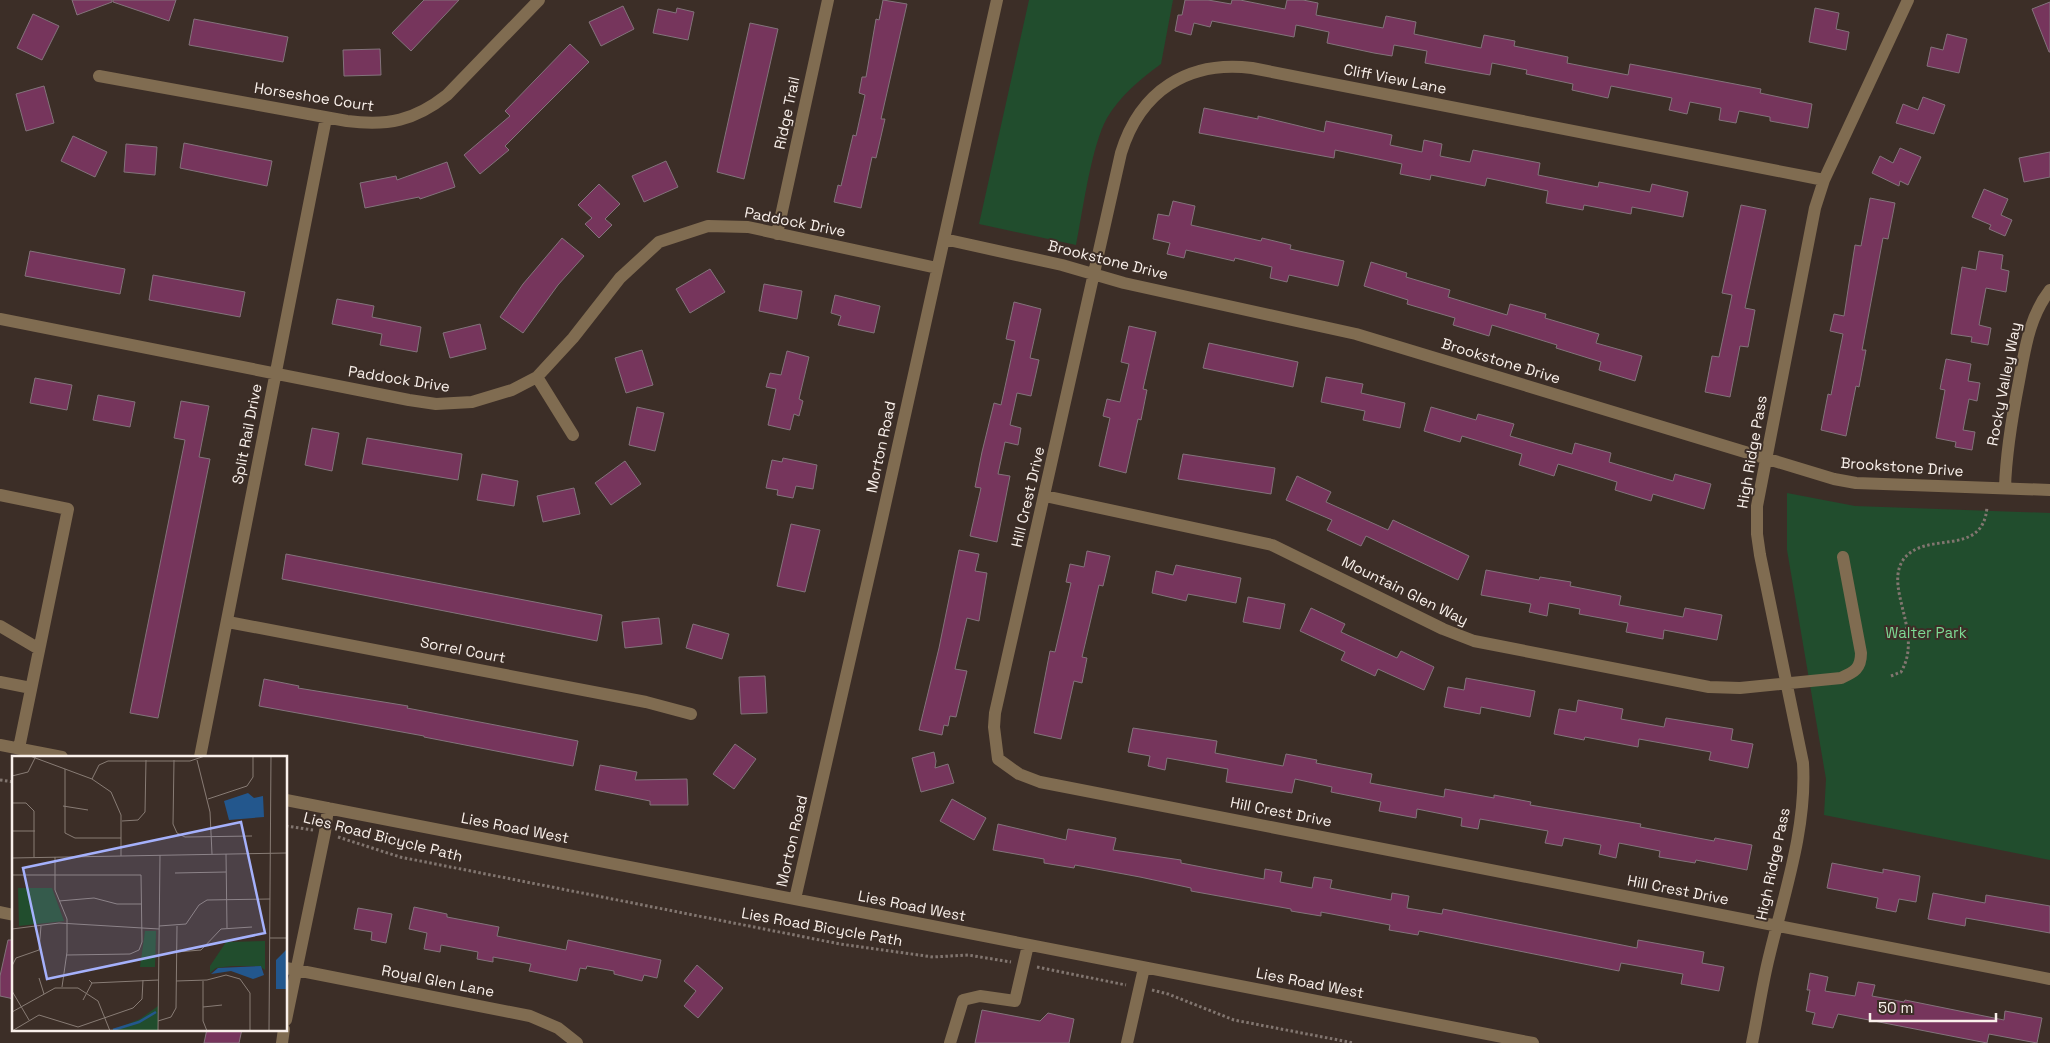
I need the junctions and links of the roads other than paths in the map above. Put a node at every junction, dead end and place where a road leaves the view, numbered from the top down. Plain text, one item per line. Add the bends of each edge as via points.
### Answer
1 (539, 0) edge
2 (828, 0) edge
3 (997, 0) edge
4 (1908, 0) edge
5 (99, 76) dead end
6 (326, 118) junction
7 (1824, 180) junction
8 (777, 234) junction
9 (944, 238) junction
10 (937, 268) junction
11 (1094, 274) junction
12 (2050, 290) edge
13 (0, 319) edge
14 (276, 373) junction
15 (537, 376) junction
16 (573, 434) dead end
17 (1766, 459) junction
18 (2005, 488) junction
19 (2050, 490) edge
20 (0, 495) edge
21 (1045, 496) junction
22 (1843, 557) dead end
23 (228, 622) junction
24 (0, 626) edge
25 (39, 649) junction
26 (0, 682) edge
27 (1787, 683) junction
28 (31, 688) junction
29 (691, 714) dead end
30 (0, 745) edge
31 (19, 748) junction
32 (57, 756) edge
33 (200, 756) edge
34 (288, 800) edge
35 (328, 808) junction
36 (795, 899) junction
37 (1777, 926) junction
38 (1028, 946) junction
39 (291, 968) edge
40 (1144, 968) junction
41 (2050, 979) edge
42 (288, 999) edge
43 (284, 1030) edge
44 (282, 1043) edge
45 (577, 1043) edge
46 (950, 1043) edge
47 (1127, 1043) edge
48 (1532, 1043) edge
49 (1752, 1043) edge

1 - 6 street, Horseshoe Court via 458,85 430,108 411,118 370,124
2 - 8 street, Ridge Trail
3 - 9 street, Morton Road
4 - 7 street, High Ridge Pass
5 - 6 street, Horseshoe Court
6 - 14 street, Split Rail Drive
7 - 11 street, Cliff View Lane via 1252,68 1214,66 1168,84 1146,105 1130,128 1121,153
7 - 17 street, High Ridge Pass via 1814,208
8 - 10 street, Paddock Drive
8 - 15 street, Paddock Drive via 748,227 708,226 659,242 620,278 573,338
9 - 10 street, Morton Road
9 - 11 street, Brookstone Drive
10 - 36 street, Morton Road
11 - 17 street, Brookstone Drive via 1356,334
11 - 21 street, Hill Crest Drive
12 - 18 street, Rocky Valley Way via 2036,312 2027,340 2007,445
13 - 14 street, Paddock Drive
14 - 15 street, Paddock Drive via 409,400 446,404 493,397
14 - 23 street, Split Rail Drive
15 - 16 street
17 - 18 street, Brookstone Drive via 1856,483
17 - 27 street, High Ridge Pass via 1757,506 1757,534
18 - 19 street, Brookstone Drive
20 - 25 street via 68,508
21 - 27 street, Mountain Glen Way via 1272,545 1474,641 1709,687 1740,688
21 - 37 street, Hill Crest Drive via 994,727 998,759 1019,774 1040,782
22 - 27 street, Mountain Glen Way via 1861,664 1856,671 1840,678
23 - 29 street, Sorrel Court via 646,702
23 - 33 street, Split Rail Drive
24 - 25 street
25 - 28 street
26 - 28 street
27 - 37 street, High Ridge Pass via 1804,787
28 - 31 street
30 - 31 street
31 - 32 street
34 - 35 street, Lies Road West
35 - 36 street, Lies Road West
35 - 39 street
36 - 38 street, Lies Road West
37 - 41 street, Hill Crest Drive
37 - 49 street, High Ridge Pass
38 - 40 street, Lies Road West
38 - 46 street via 1015,1001 980,996 963,1000
39 - 42 street
39 - 45 street, Royal Glen Lane via 530,1016 558,1028
40 - 47 street
40 - 48 street, Lies Road West
43 - 44 street

